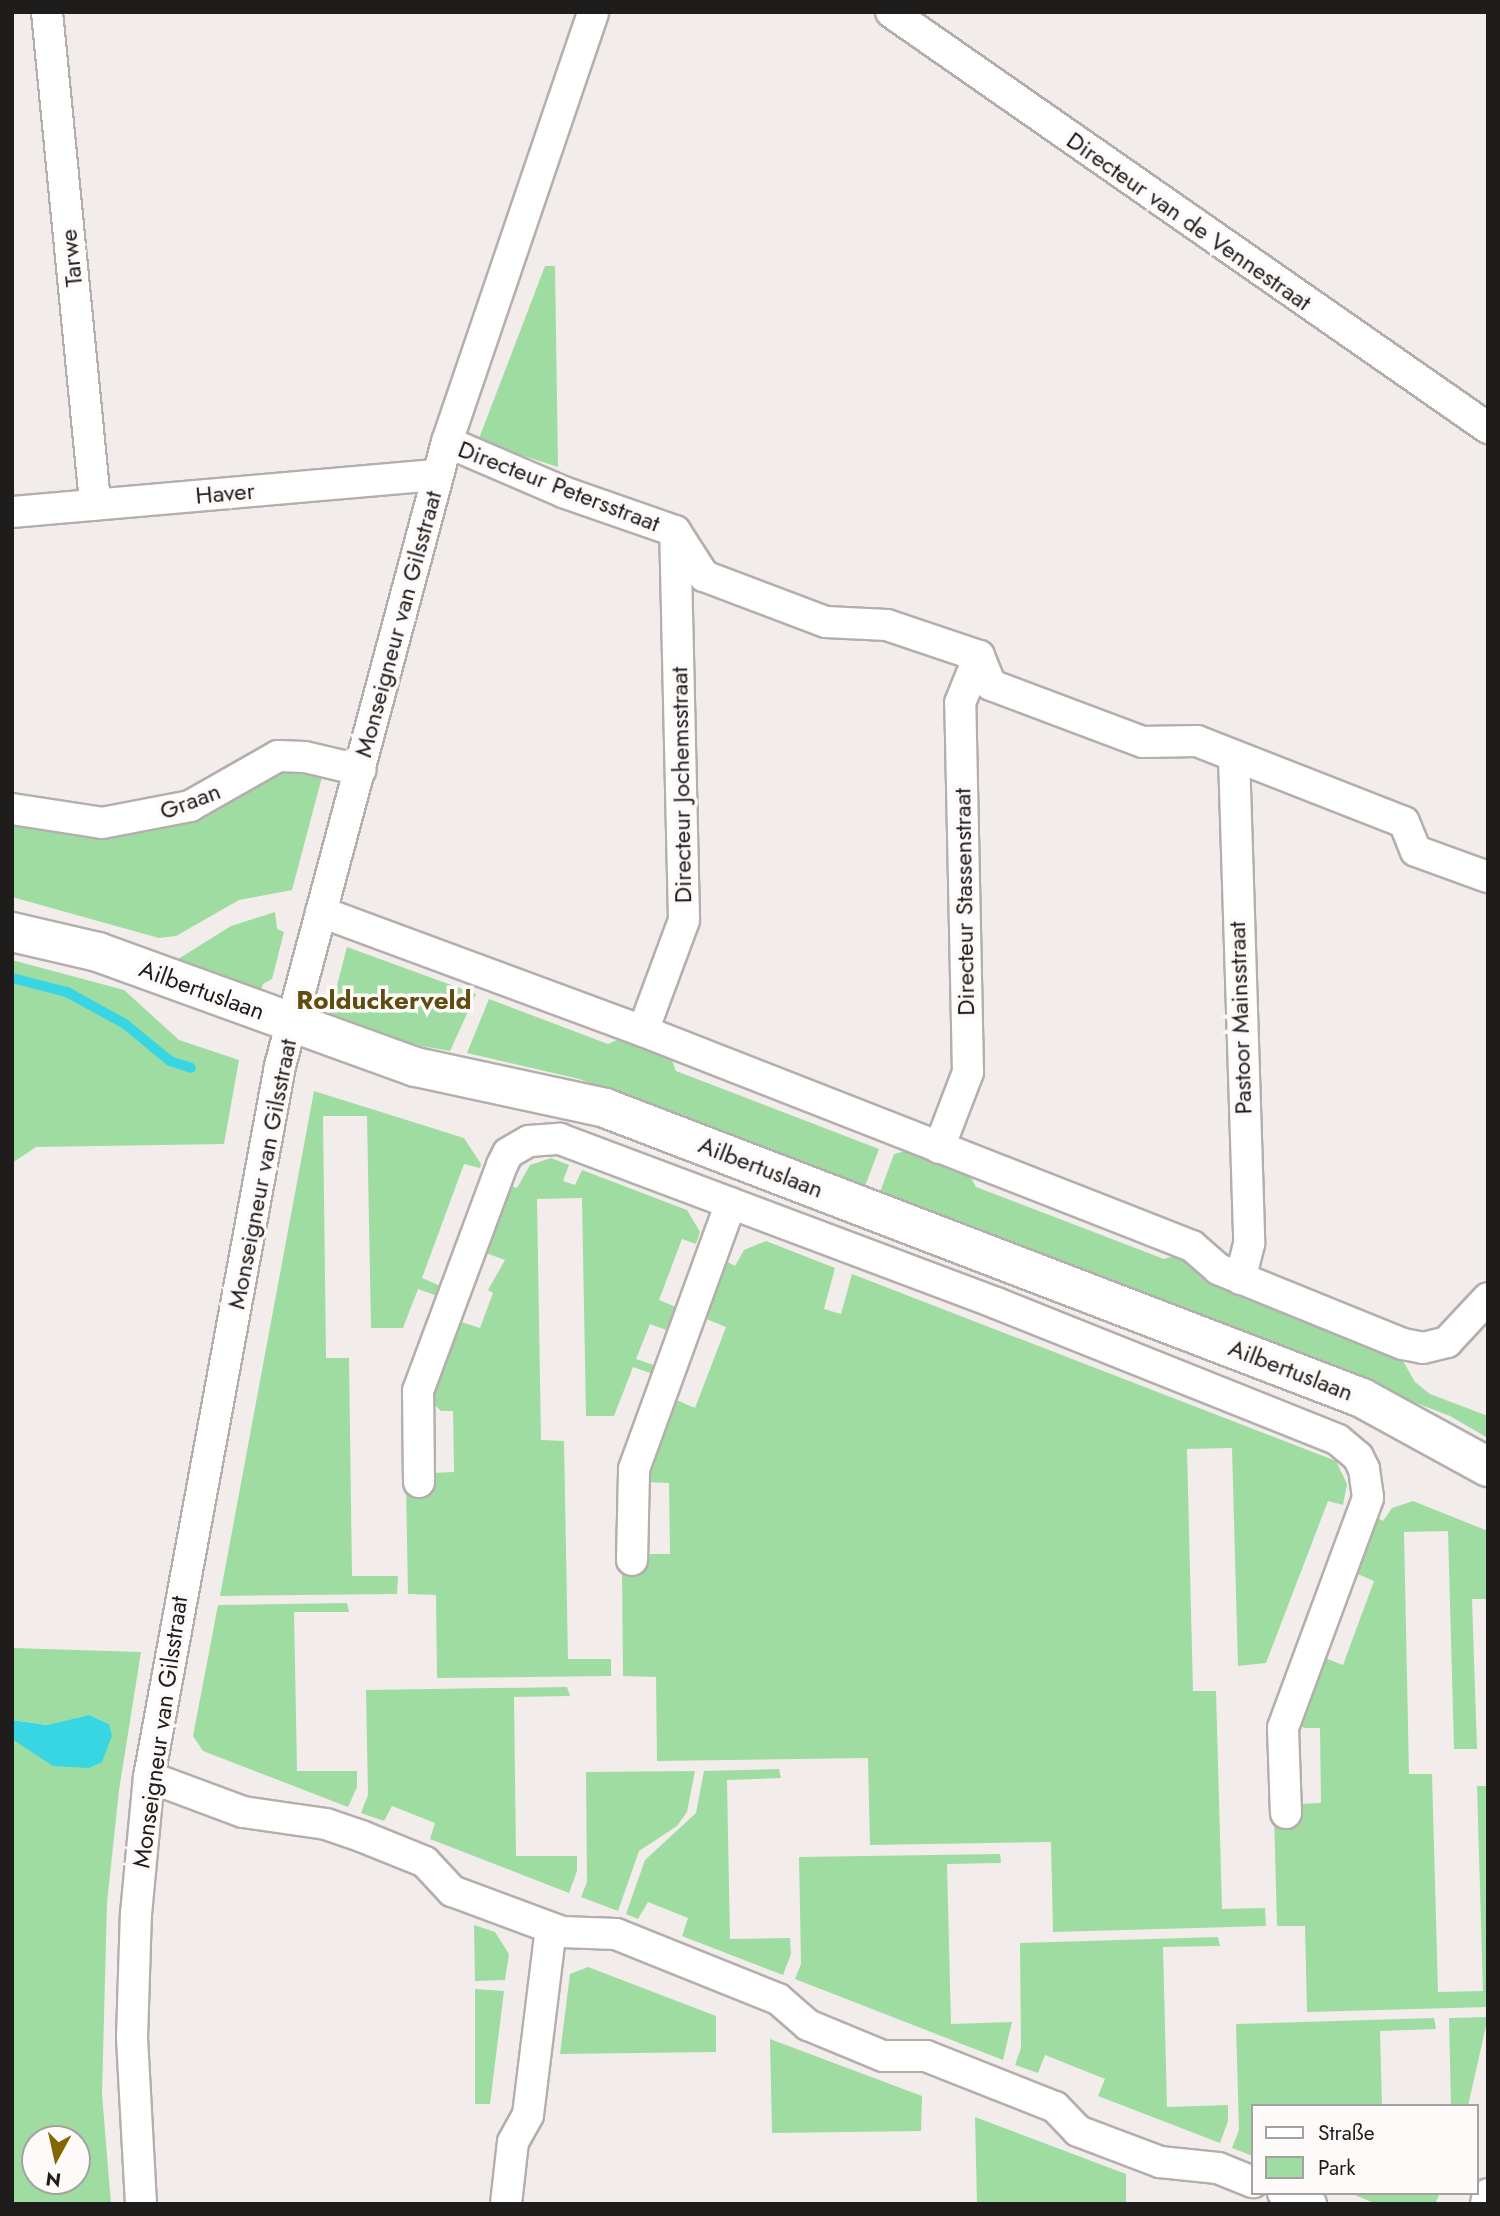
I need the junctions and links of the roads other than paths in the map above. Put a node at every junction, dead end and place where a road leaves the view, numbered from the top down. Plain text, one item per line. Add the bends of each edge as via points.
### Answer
1 (47, 12) edge
2 (593, 12) edge
3 (891, 12) edge
4 (1488, 428) edge
5 (447, 442) junction
6 (437, 475) junction
7 (95, 505) junction
8 (12, 512) edge
9 (675, 531) junction
10 (979, 656) junction
11 (1234, 756) junction
12 (360, 769) junction
13 (12, 809) edge
14 (1488, 877) edge
15 (321, 912) junction
16 (12, 932) edge
17 (290, 1023) junction
18 (643, 1031) junction
19 (939, 1148) junction
20 (731, 1203) junction
21 (857, 1228) junction
22 (1240, 1279) junction
23 (1488, 1298) edge
24 (1488, 1467) edge
25 (419, 1482) dead end
26 (632, 1560) dead end
27 (149, 1776) junction
28 (1286, 1814) dead end
29 (551, 1928) junction
30 (1252, 2182) edge
31 (1488, 2194) edge
32 (1288, 2195) edge
33 (141, 2204) edge
34 (506, 2204) edge
35 (1311, 2204) edge
36 (1486, 2204) edge

1 - 7 street, Tarwe
2 - 5 street, Monseigneur van Gilsstraat
3 - 4 street, Directeur van de Vennestraat
5 - 6 street, Monseigneur van Gilsstraat
5 - 9 street, Directeur Petersstraat via 563,492
6 - 7 street, Haver
6 - 12 street, Monseigneur van Gilsstraat
7 - 8 street, Haver
9 - 10 street, Directeur Petersstraat via 704,576 826,622 887,625
9 - 18 street, Directeur Jochemsstraat via 684,920
10 - 11 street via 992,685 1143,742 1198,741
10 - 19 street, Directeur Stassenstraat via 960,703 968,1072
11 - 14 street via 1404,822 1416,850
11 - 22 street, Pastoor Mainsstraat via 1249,1244
12 - 13 street, Graan via 278,756 190,806 115,822 73,822
12 - 15 street, Monseigneur van Gilsstraat
15 - 17 street, Monseigneur van Gilsstraat
15 - 18 street
16 - 17 main road, Ailbertuslaan via 98,952
17 - 21 main road, Ailbertuslaan via 416,1067 605,1108
17 - 27 street, Monseigneur van Gilsstraat via 178,1601
18 - 19 street
19 - 22 street via 1192,1246 1218,1269
20 - 21 street, Ailbertuslaan
20 - 25 street, Ailbertuslaan via 561,1139 529,1141 508,1153 418,1391
20 - 26 street, Ailbertuslaan via 634,1469
21 - 24 main road, Ailbertuslaan via 1362,1398
21 - 28 street, Ailbertuslaan via 1339,1440 1358,1457 1368,1498 1283,1728
22 - 23 street via 1423,1348 1447,1342
27 - 29 street via 243,1812 326,1824 361,1836 425,1862 452,1891
27 - 33 street, Monseigneur van Gilsstraat via 136,1914 132,2038
29 - 30 street via 616,1934 778,1998 808,2025 883,2056 926,2056 1055,2107 1079,2131 1148,2158 1218,2168
29 - 34 street via 528,2115 513,2142
31 - 36 street
32 - 35 street

